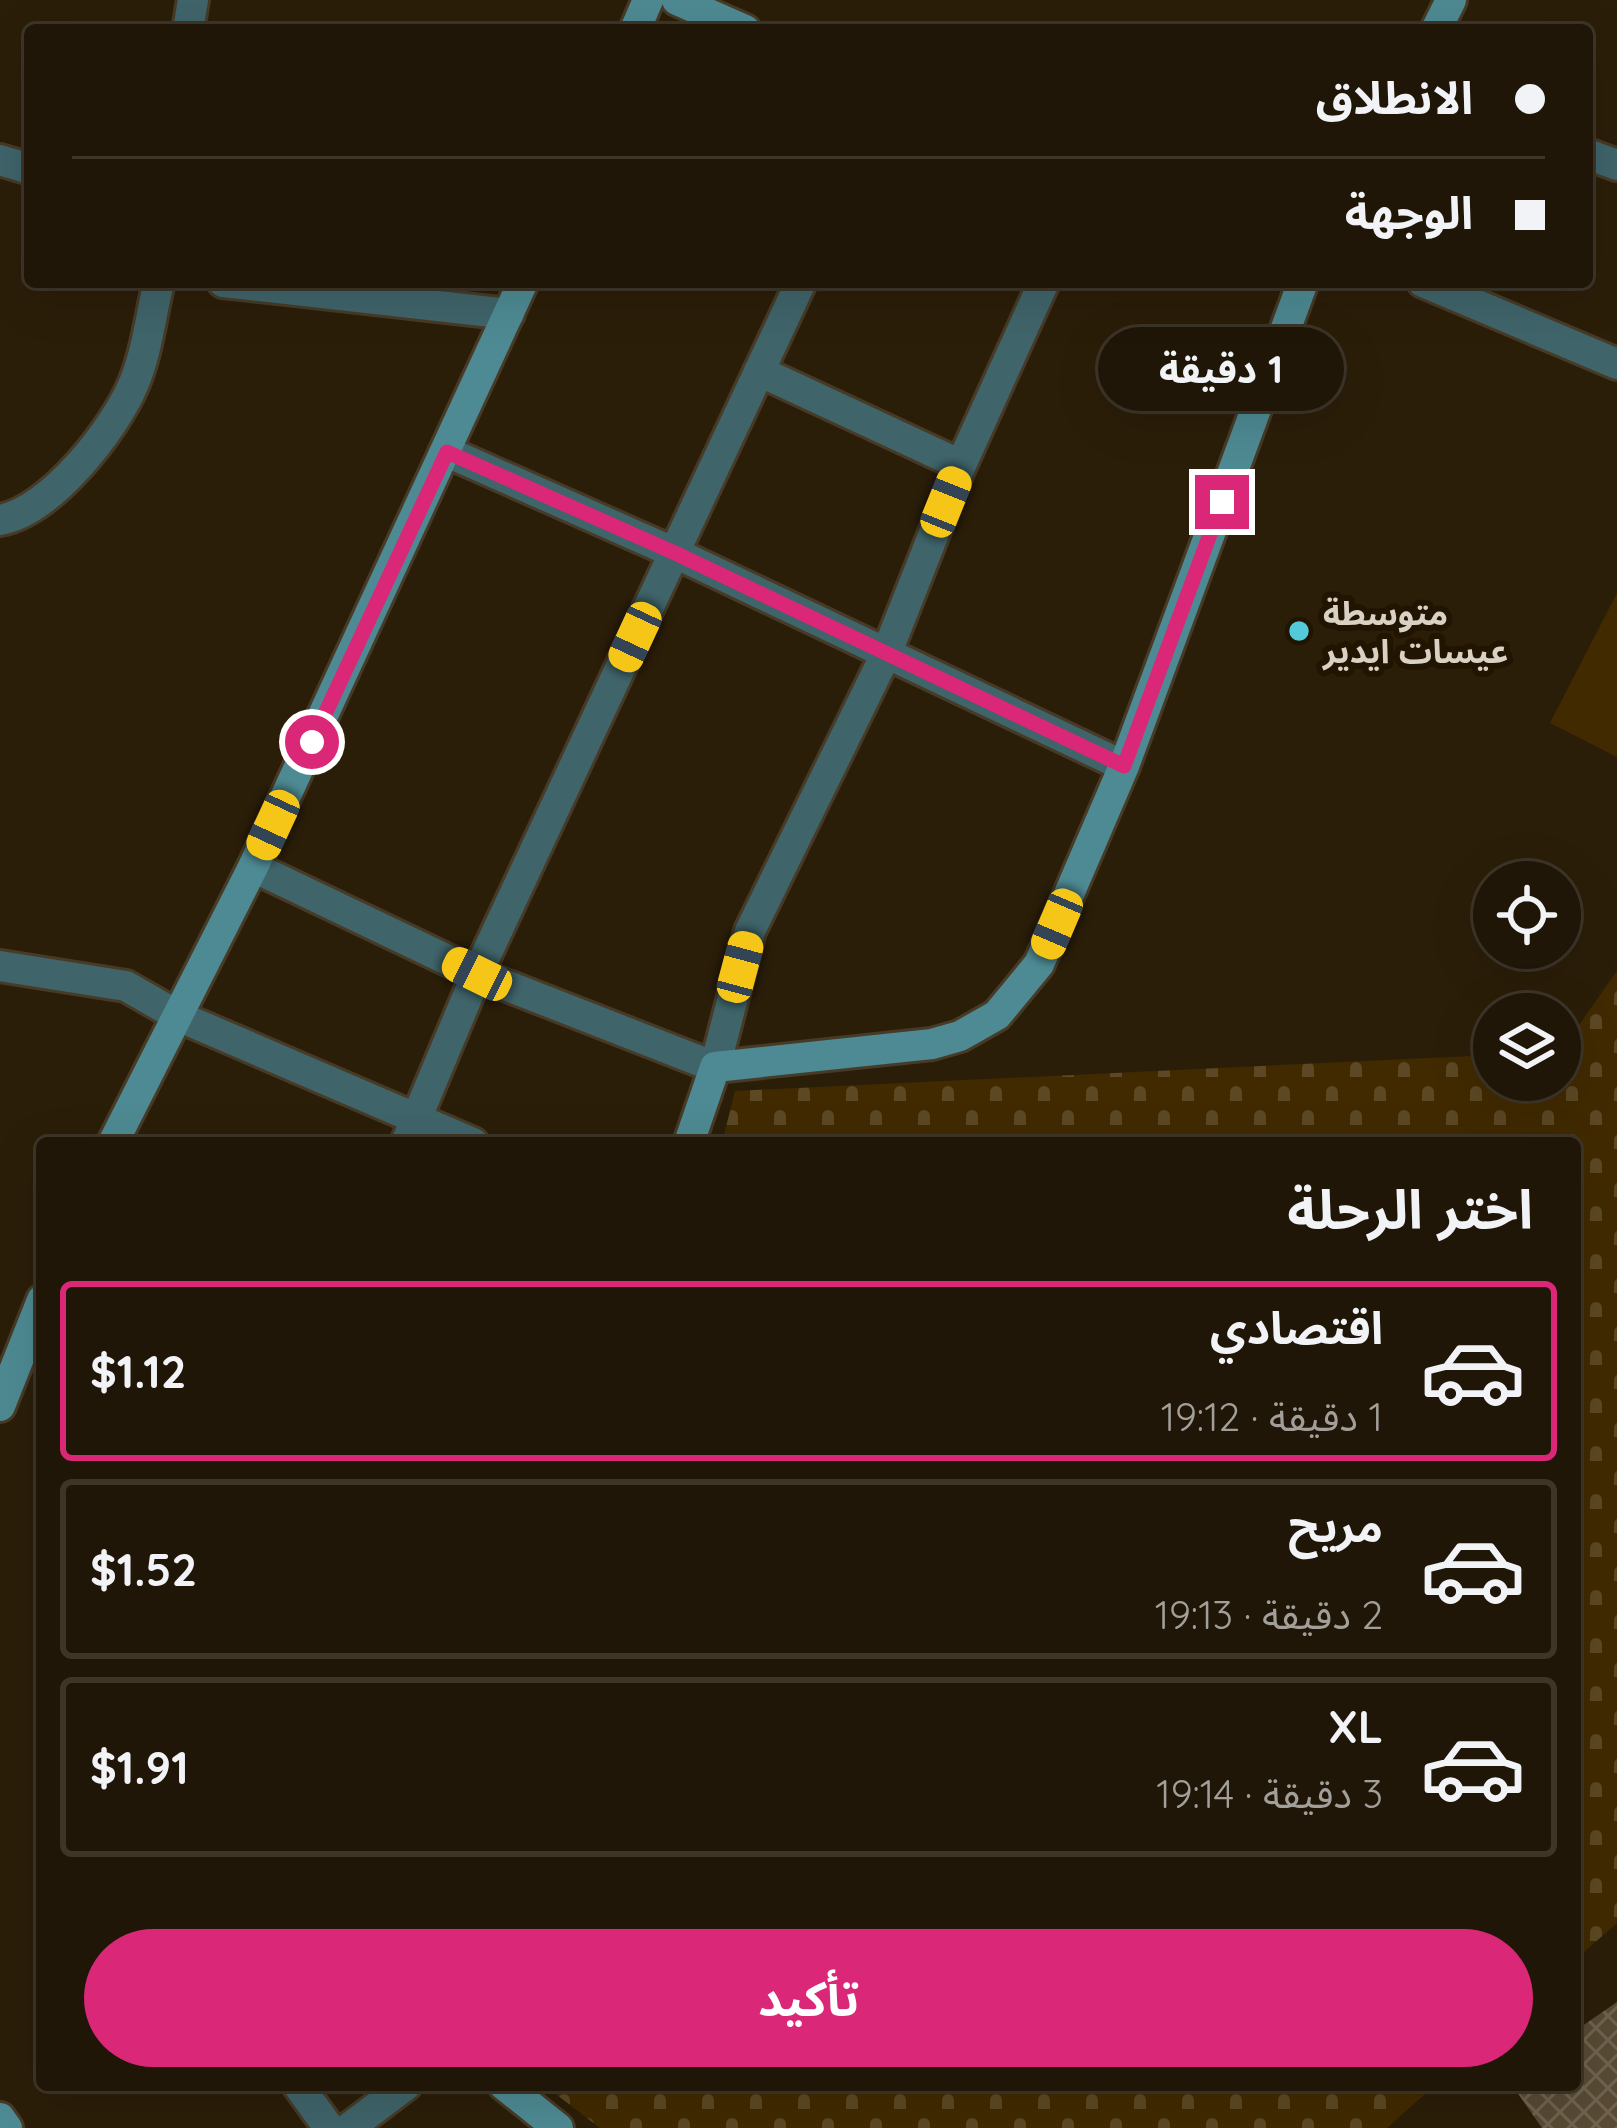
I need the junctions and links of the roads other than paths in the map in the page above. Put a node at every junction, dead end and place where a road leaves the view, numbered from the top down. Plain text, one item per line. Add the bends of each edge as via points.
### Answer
1 (677, 0) edge
2 (731, 24) edge
3 (158, 288) edge
4 (277, 288) edge
5 (520, 288) edge
6 (798, 288) edge
7 (1042, 288) edge
8 (1301, 288) edge
9 (1438, 288) edge
10 (508, 314) junction
11 (1617, 364) edge
12 (759, 371) junction
13 (447, 452) junction
14 (961, 465) junction
15 (0, 520) edge
16 (675, 553) junction
17 (887, 652) junction
18 (1124, 766) junction
19 (254, 867) junction
20 (0, 966) edge
21 (477, 974) junction
22 (180, 1017) junction
23 (715, 1067) junction
24 (410, 1129) edge
25 (116, 1137) edge
26 (445, 1137) edge
27 (690, 1137) edge
28 (36, 1318) edge
29 (1, 1400) edge
30 (302, 2091) edge
31 (398, 2091) edge
32 (512, 2091) edge
33 (0, 2118) edge
34 (7, 2128) edge
35 (329, 2128) edge
36 (349, 2128) edge
37 (558, 2128) edge

1 - 2 street
3 - 15 street via 134,383 90,453 42,500
4 - 10 street
5 - 10 street
6 - 12 street
7 - 14 street
8 - 18 street
9 - 11 street
10 - 13 street
12 - 14 street
12 - 16 street
13 - 16 street
13 - 19 street
14 - 17 street
16 - 17 street
16 - 21 street
17 - 18 street
17 - 23 street via 750,931
18 - 23 street via 1040,964 997,1016 932,1045
19 - 21 street
19 - 22 street
20 - 22 street via 126,986
21 - 23 street
21 - 24 street
22 - 24 street
22 - 25 street
23 - 27 street
24 - 26 street
28 - 29 street
30 - 35 street
31 - 36 street
32 - 37 street
33 - 34 street

